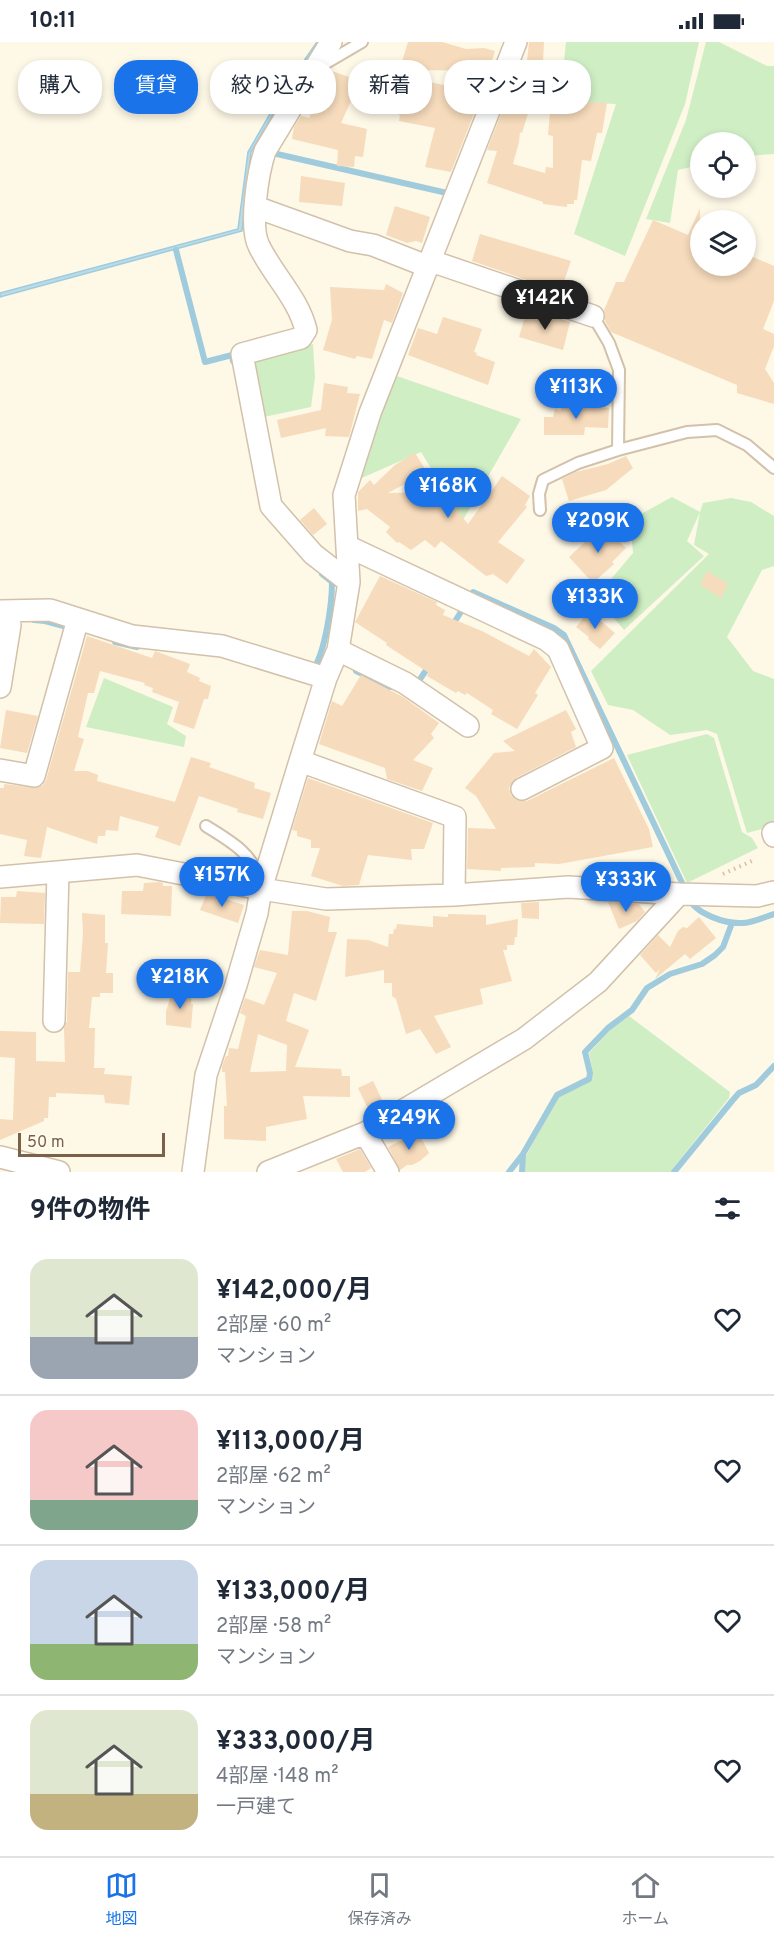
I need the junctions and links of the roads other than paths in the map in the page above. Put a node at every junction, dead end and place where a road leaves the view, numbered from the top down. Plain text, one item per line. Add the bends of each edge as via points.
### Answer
1 (331, 42) edge
2 (362, 42) edge
3 (513, 43) edge
4 (320, 60) edge
5 (332, 60) edge
6 (287, 114) edge
7 (256, 207) junction
8 (430, 264) junction
9 (593, 316) joint
10 (618, 450) junction
11 (774, 468) edge
12 (540, 510) dead end
13 (347, 546) junction
14 (349, 582) junction
15 (5, 619) edge
16 (78, 619) junction
17 (338, 650) junction
18 (327, 678) junction
19 (0, 687) edge
20 (468, 726) dead end
21 (300, 761) junction
22 (0, 770) edge
23 (522, 789) dead end
24 (206, 826) dead end
25 (58, 872) junction
26 (0, 877) edge
27 (262, 886) junction
28 (774, 892) edge
29 (679, 894) junction
30 (454, 895) junction
31 (54, 1021) dead end
32 (365, 1133) junction
33 (0, 1157) edge
34 (59, 1172) edge
35 (193, 1172) edge
36 (268, 1172) edge
37 (387, 1172) edge

1 - 4 street
2 - 5 lane
3 - 8 street
6 - 7 street via 260,165
7 - 8 street via 350,241
7 - 14 street via 254,231 258,245 302,313 306,330 301,338 242,354 271,506 313,554
8 - 9 street
8 - 13 street via 370,413 344,495
9 - 10 lane via 619,370
10 - 11 lane via 687,432 717,430 747,445
10 - 12 lane via 543,480
13 - 14 street
13 - 23 street via 547,640 558,650 602,748
14 - 17 street
15 - 16 street via 50,610
15 - 19 street
16 - 18 street via 132,636 222,646
16 - 22 street via 34,776
17 - 18 street
17 - 20 street via 405,683
18 - 21 street
21 - 27 street
21 - 30 street via 455,817
24 - 27 lane via 245,852
25 - 26 street
25 - 27 street via 136,865
25 - 31 street
27 - 30 street via 326,899
27 - 35 street via 236,986 206,1075
28 - 29 street via 757,896
29 - 30 street via 568,887
29 - 32 street via 598,982 543,1025
32 - 36 street
32 - 37 street
33 - 34 street

